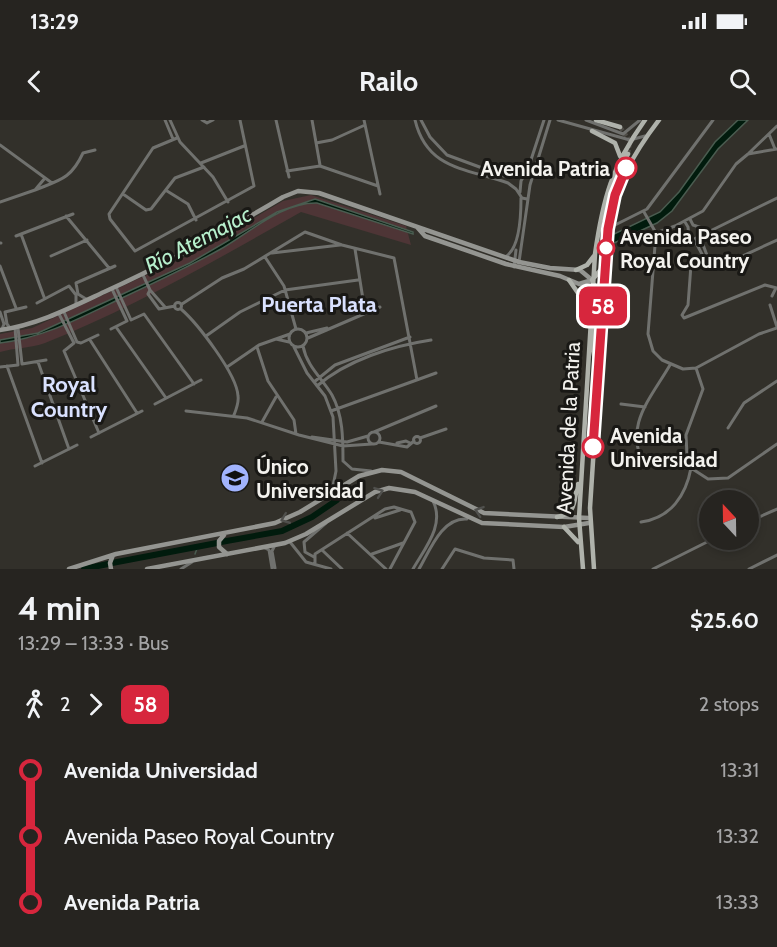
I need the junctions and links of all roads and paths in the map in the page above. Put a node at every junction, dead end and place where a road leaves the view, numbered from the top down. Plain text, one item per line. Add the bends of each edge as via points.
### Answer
1 (168, 120) edge
2 (202, 120) edge
3 (213, 120) edge
4 (240, 120) edge
5 (276, 120) edge
6 (312, 120) edge
7 (364, 120) edge
8 (415, 120) edge
9 (421, 120) edge
10 (543, 120) edge
11 (550, 120) edge
12 (558, 120) edge
13 (586, 120) edge
14 (596, 120) edge
15 (605, 120) edge
16 (639, 120) edge
17 (645, 120) edge
18 (659, 120) edge
19 (713, 120) edge
20 (365, 125) junction
21 (777, 126) edge
22 (592, 131) junction
23 (426, 132) junction
24 (648, 134) junction
25 (769, 134) junction
26 (420, 135) junction
27 (175, 139) junction
28 (630, 141) junction
29 (316, 143) junction
30 (0, 145) edge
31 (245, 146) junction
32 (776, 149) edge
33 (95, 150) dead end
34 (628, 154) tunnel mouth
35 (748, 154) junction
36 (451, 157) junction
37 (196, 159) junction
38 (619, 159) junction
39 (201, 163) junction
40 (447, 164) junction
41 (320, 166) junction
42 (204, 167) junction
43 (190, 171) junction
44 (287, 171) junction
45 (524, 175) junction
46 (288, 177) dead end
47 (532, 177) junction
48 (45, 178) junction
49 (53, 183) junction
50 (378, 186) junction
51 (35, 190) junction
52 (167, 190) junction
53 (123, 194) junction
54 (381, 194) dead end
55 (521, 196) junction
56 (527, 199) junction
57 (776, 199) edge
58 (0, 202) edge
59 (228, 202) junction
60 (611, 212) junction
61 (644, 212) junction
62 (73, 214) dead end
63 (600, 214) junction
64 (66, 216) junction
65 (690, 219) junction
66 (196, 220) junction
67 (622, 220) junction
68 (685, 222) junction
69 (417, 227) junction
70 (703, 228) junction
71 (608, 229) junction
72 (711, 231) junction
73 (656, 233) junction
74 (21, 234) junction
75 (702, 235) junction
76 (16, 236) dead end
77 (694, 239) junction
78 (87, 240) junction
79 (777, 240) edge
80 (460, 241) junction
81 (443, 242) junction
82 (342, 245) junction
83 (517, 245) junction
84 (354, 249) junction
85 (270, 253) junction
86 (595, 254) junction
87 (51, 256) dead end
88 (483, 256) junction
89 (265, 257) junction
90 (505, 257) junction
91 (707, 258) junction
92 (517, 261) junction
93 (605, 264) junction
94 (0, 266) edge
95 (115, 266) dead end
96 (109, 267) junction
97 (514, 267) junction
98 (556, 269) junction
99 (578, 270) junction
100 (534, 272) junction
101 (143, 276) junction
102 (358, 280) junction
103 (568, 280) junction
104 (592, 280) junction
105 (576, 284) junction
106 (777, 287) edge
107 (114, 290) junction
108 (150, 290) junction
109 (285, 290) junction
110 (772, 296) dead end
111 (44, 297) junction
112 (88, 300) junction
113 (37, 303) dead end
114 (121, 304) junction
115 (76, 305) junction
116 (770, 305) dead end
117 (26, 307) dead end
118 (181, 307) junction
119 (380, 307) dead end
120 (687, 307) junction
121 (16, 308) junction
122 (166, 308) junction
123 (0, 312) edge
124 (365, 312) junction
125 (590, 313) junction
126 (696, 313) junction
127 (62, 314) junction
128 (69, 327) junction
129 (116, 327) junction
130 (332, 327) junction
131 (111, 329) dead end
132 (296, 329) junction
133 (777, 329) edge
134 (0, 330) edge
135 (16, 330) junction
136 (306, 333) junction
137 (290, 334) junction
138 (98, 335) dead end
139 (206, 336) junction
140 (411, 337) junction
141 (308, 338) junction
142 (276, 339) junction
143 (90, 340) junction
144 (431, 340) dead end
145 (289, 342) junction
146 (411, 343) junction
147 (18, 344) junction
148 (303, 346) junction
149 (257, 347) junction
150 (294, 347) junction
151 (366, 353) junction
152 (368, 358) junction
153 (46, 360) dead end
154 (38, 362) junction
155 (670, 365) junction
156 (7, 366) junction
157 (0, 367) edge
158 (227, 367) junction
159 (598, 368) junction
160 (696, 368) junction
161 (436, 373) dead end
162 (201, 380) dead end
163 (320, 380) junction
164 (417, 380) junction
165 (777, 381) edge
166 (314, 382) junction
167 (194, 384) junction
168 (317, 386) junction
169 (277, 397) junction
170 (166, 398) junction
171 (155, 404) dead end
172 (621, 404) dead end
173 (436, 406) dead end
174 (645, 407) junction
175 (338, 409) junction
176 (142, 411) dead end
177 (186, 411) dead end
178 (331, 411) junction
179 (137, 413) junction
180 (234, 415) junction
181 (262, 422) junction
182 (446, 429) dead end
183 (728, 429) dead end
184 (374, 432) junction
185 (99, 433) junction
186 (296, 434) junction
187 (368, 436) junction
188 (92, 437) dead end
189 (335, 442) junction
190 (379, 442) junction
191 (343, 444) junction
192 (372, 444) junction
193 (777, 444) edge
194 (76, 445) dead end
195 (69, 449) junction
196 (42, 463) junction
197 (35, 466) dead end
198 (645, 468) dead end
199 (691, 468) junction
200 (371, 471) junction
201 (581, 479) junction
202 (438, 491) junction
203 (332, 492) junction
204 (433, 501) junction
205 (777, 509) edge
206 (516, 516) junction
207 (557, 517) junction
208 (759, 517) edge
209 (467, 519) junction
210 (589, 520) junction
211 (438, 521) junction
212 (579, 521) junction
213 (327, 522) junction
214 (641, 522) dead end
215 (489, 524) junction
216 (447, 525) junction
217 (564, 527) junction
218 (226, 533) junction
219 (347, 533) junction
220 (288, 542) junction
221 (405, 542) junction
222 (277, 545) junction
223 (699, 546) edge
224 (425, 547) junction
225 (263, 548) junction
226 (322, 550) junction
227 (430, 550) junction
228 (581, 552) junction
229 (116, 554) junction
230 (228, 554) junction
231 (372, 555) junction
232 (777, 555) edge
233 (315, 560) junction
234 (194, 561) junction
235 (335, 562) junction
236 (274, 568) edge
237 (584, 568) edge
238 (69, 569) edge
239 (111, 569) edge
240 (147, 569) edge
241 (181, 569) edge
242 (331, 569) edge
243 (342, 569) edge
244 (388, 569) edge
245 (413, 569) edge
246 (419, 569) edge
247 (442, 569) edge
248 (514, 569) edge
249 (594, 569) edge
250 (652, 569) edge
251 (749, 569) edge

1 - 27 street
2 - 3 street
4 - 31 street
5 - 44 street
6 - 29 street
7 - 20 street
8 - 26 street
9 - 23 street
10 - 45 street
11 - 47 street
12 - 22 street
13 - 16 street via 623,134
14 - 15 main road via 620,127
17 - 28 main road, Avenida de la Patria
18 - 24 main road, Avenida de la Patria
19 - 61 street
20 - 29 street
20 - 50 street
21 - 25 street
22 - 28 street
22 - 38 main road via 615,143
23 - 26 street
23 - 36 street
24 - 28 street
24 - 60 main road, Avenida de la Patria via 626,168
25 - 32 street
25 - 35 street
26 - 40 street via 429,152
27 - 37 street
27 - 53 street via 153,148
28 - 38 main road, Avenida de la Patria
29 - 41 street
30 - 48 street
31 - 39 street
31 - 59 street via 254,186
32 - 35 street
33 - 49 street via 83,153 66,178
34 - 71 main road via 608,200
35 - 65 street via 736,164 707,205
36 - 40 street
36 - 45 street via 504,176
37 - 39 street
37 - 43 street
38 - 63 main road, Avenida de la Patria
39 - 42 street
40 - 55 street via 508,183
41 - 44 street
41 - 50 street
42 - 43 street
42 - 59 street
43 - 52 street via 175,178
44 - 46 street
45 - 47 street
45 - 55 street
47 - 56 street
48 - 49 street
48 - 51 street
49 - 51 street
50 - 54 street
51 - 58 street
52 - 53 street via 146,210
52 - 66 street via 188,204
53 - 66 street via 109,214 110,219 135,251
55 - 56 street
55 - 83 street
56 - 92 street
57 - 72 street
59 - 66 street
60 - 67 street
60 - 71 main road, Avenida de la Patria
61 - 67 street
61 - 73 street
62 - 64 street
63 - 71 main road via 602,225
63 - 86 main road, Avenida de la Patria
64 - 74 street
64 - 78 street
65 - 68 street
65 - 70 street via 693,225
67 - 71 street
68 - 73 street
68 - 77 street via 688,238
69 - 80 main road
69 - 81 main road via 422,234
69 - 101 main road via 319,193 298,191
70 - 72 street
70 - 75 street
71 - 93 main road, Avenida de la Patria
72 - 75 street
73 - 155 street via 650,342 656,355
74 - 76 street
74 - 111 street
75 - 77 street
75 - 91 street
77 - 91 street
78 - 87 street
78 - 96 street
79 - 91 street via 721,266
80 - 81 main road
80 - 90 main road
81 - 88 main road
82 - 84 street
82 - 85 street
82 - 85 street via 306,232
83 - 90 street
83 - 92 street
84 - 102 street
84 - 140 street via 394,258
85 - 89 street
86 - 99 main road
86 - 104 main road, Avenida de la Patria
88 - 90 main road
88 - 97 main road
89 - 109 street
89 - 118 street via 222,278
90 - 92 main road
91 - 120 street via 691,265
92 - 97 main road
92 - 98 main road
93 - 104 main road
93 - 159 main road, Avenida de la Patria
94 - 121 street
95 - 96 street
96 - 112 street via 76,283 78,294
97 - 100 main road
98 - 99 main road
98 - 100 main road
99 - 104 main road
99 - 105 main road via 583,278
100 - 103 main road
101 - 107 main road
101 - 108 street
102 - 109 street
102 - 124 street
103 - 105 main road
103 - 125 main road via 585,299
104 - 105 main road
104 - 125 main road, Avenida de la Patria
104 - 159 main road via 597,294 594,358
106 - 110 street
106 - 126 street via 765,285
107 - 112 main road
107 - 114 street
108 - 122 street
108 - 122 street via 154,304
109 - 132 street
109 - 139 street via 240,312
111 - 113 street
111 - 115 street via 71,286 77,297
112 - 115 main road
114 - 129 street via 127,321
114 - 167 street via 131,320 144,314
115 - 127 main road
116 - 133 street
117 - 121 street
118 - 122 street via 178,302
118 - 139 street
119 - 124 street
120 - 126 street
120 - 126 street via 683,318
121 - 135 street via 5,314 7,324
123 - 134 street via 4,324
124 - 130 street
125 - 201 main road, Avenida de la Patria
127 - 128 street
127 - 135 main road
128 - 143 street via 77,342
128 - 185 street via 75,343 64,351
129 - 131 street
129 - 170 street
130 - 136 street
130 - 141 street
132 - 136 street
132 - 137 street
133 - 160 street via 759,334
134 - 135 main road
135 - 147 street
136 - 141 street
137 - 142 street
137 - 145 street
138 - 143 street
139 - 158 street
140 - 146 street
140 - 151 street
141 - 148 street
142 - 145 street
142 - 149 street
143 - 179 street
144 - 146 street
145 - 150 street
146 - 152 street
146 - 164 street
147 - 154 street via 22,364
147 - 156 street via 18,365
148 - 150 street
148 - 163 street
149 - 158 street
149 - 169 street
150 - 166 street
151 - 152 street
151 - 163 street via 335,365
152 - 163 street
153 - 154 street
154 - 195 street
155 - 160 street
155 - 174 street
156 - 157 street
156 - 196 street
158 - 180 street via 238,396
159 - 210 main road, Avenida de la Patria
160 - 199 street via 703,389 686,435
161 - 164 street
162 - 167 street
163 - 166 street
163 - 168 street
163 - 175 street
164 - 175 street
165 - 183 street via 744,403
166 - 168 street
167 - 170 street
168 - 178 street
169 - 181 street
169 - 186 street via 294,420
170 - 171 street
172 - 174 street
173 - 184 street
174 - 198 street via 635,438
175 - 178 street
175 - 191 street
176 - 179 street
177 - 180 street
178 - 189 street
179 - 185 street
180 - 181 street
181 - 186 street
182 - 190 street via 407,447
184 - 187 street
184 - 190 street via 380,436
185 - 188 street
186 - 189 street
187 - 191 street
187 - 192 street
189 - 191 street
189 - 203 street
190 - 192 street
191 - 192 street
191 - 200 street via 343,461 352,469
193 - 199 street via 728,478 708,479
194 - 195 street
195 - 196 street
196 - 197 street
199 - 214 street via 686,488 673,507
200 - 202 main road via 401,472
200 - 203 main road
201 - 207 main road via 574,508
201 - 212 main road, Avenida de la Patria
202 - 204 main road
206 -> 202 main road via 475,510
203 -> 218 main road via 286,519
204 - 209 main road
204 - 211 street
213 -> 204 main road via 384,489 409,490
205 - 208 street
206 - 207 main road
206 - 215 main road via 512,523
207 - 212 main road
209 - 215 main road
209 - 216 street via 456,519
210 - 212 main road
210 - 249 main road, Avenida de la Patria
211 - 216 street
211 - 224 street
212 - 217 main road
212 - 228 main road, Avenida de la Patria
213 - 220 main road
213 - 233 street via 304,542 305,552
215 - 217 main road
216 - 227 street
217 - 228 main road via 576,537
218 - 229 main road
218 - 230 main road via 219,544
219 - 221 street via 373,518 402,510 416,516
219 - 226 street
219 - 231 street
220 - 222 main road
220 - 233 street via 303,558
221 - 231 street
221 - 244 street
222 - 225 main road
222 - 236 street via 272,551
223 - 250 street
224 - 227 street
224 - 245 street
225 - 230 main road
225 - 236 street via 269,550
226 - 233 street
226 - 235 street
227 - 246 street
228 - 237 main road, Avenida de la Patria
229 - 238 main road
229 - 239 main road via 110,561
230 - 234 main road
231 - 244 street
232 - 251 street
233 - 242 street
234 - 240 main road
234 - 241 street
235 - 242 street
235 - 243 street
247 - 248 street via 455,549 484,558 510,559

